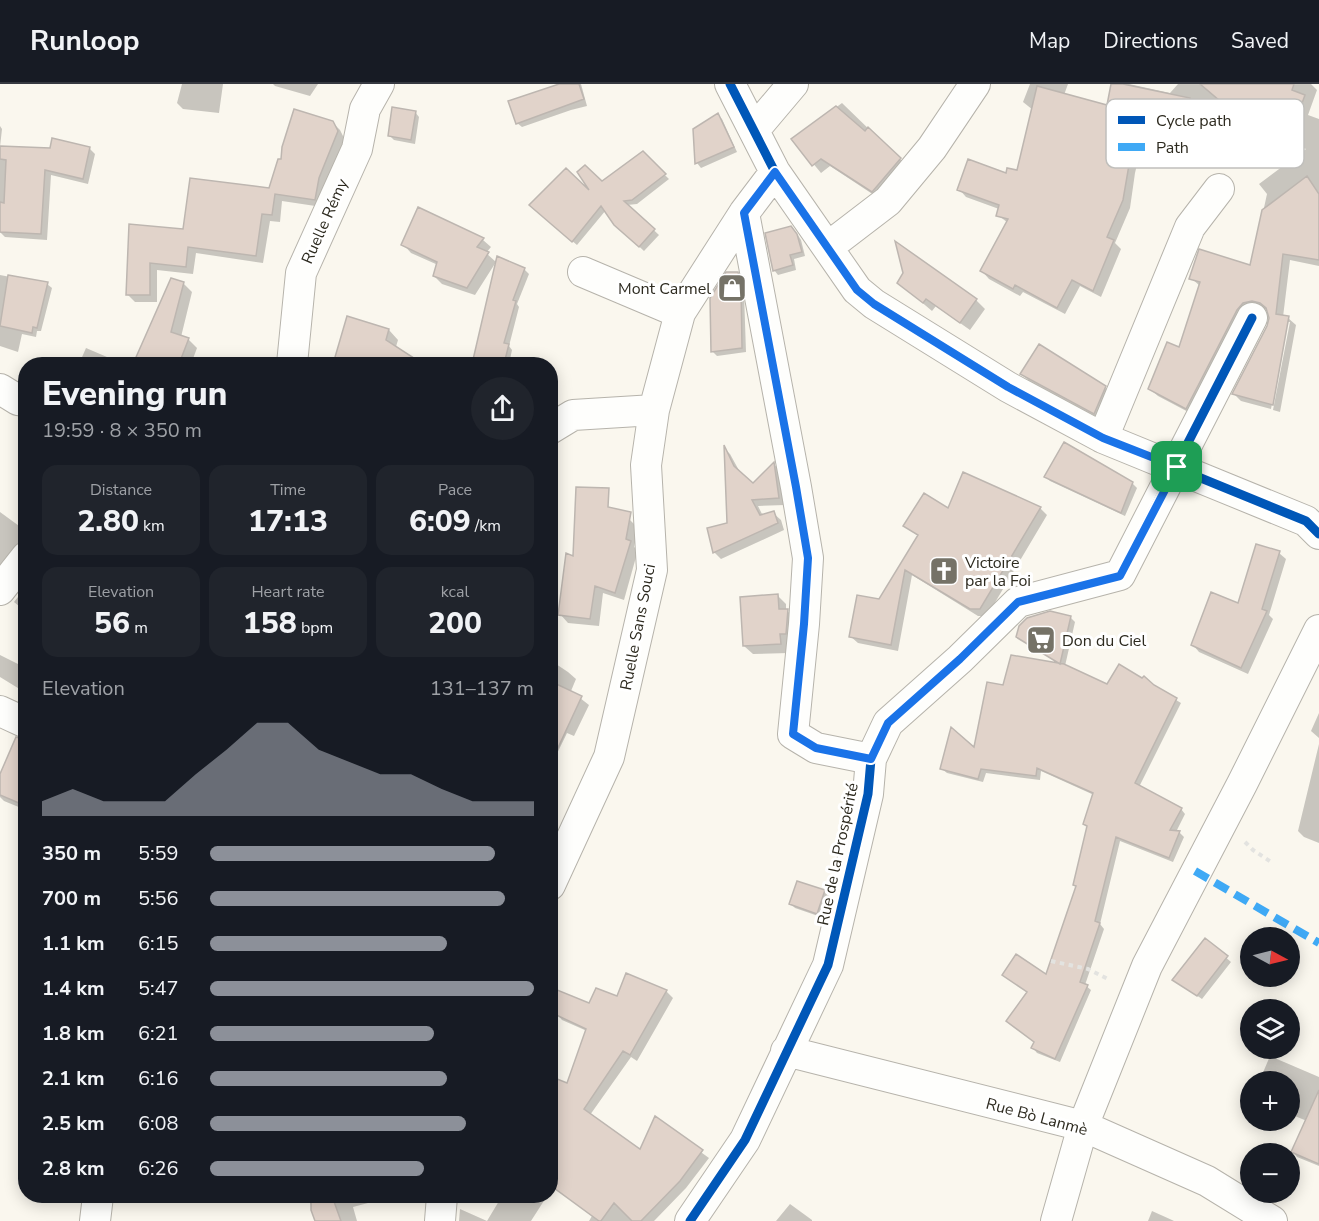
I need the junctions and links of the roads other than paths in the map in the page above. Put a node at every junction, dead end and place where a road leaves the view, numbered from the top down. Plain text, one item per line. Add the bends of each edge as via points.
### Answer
1 (379, 84) edge
2 (730, 84) edge
3 (793, 84) edge
4 (975, 84) edge
5 (755, 129) junction
6 (775, 172) junction
7 (1219, 189) dead end
8 (744, 213) junction
9 (828, 247) junction
10 (583, 272) dead end
11 (680, 313) junction
12 (1252, 318) dead end
13 (293, 357) edge
14 (0, 390) edge
15 (18, 400) edge
16 (654, 410) junction
17 (558, 424) edge
18 (1103, 438) junction
19 (1177, 467) junction
20 (1319, 534) edge
21 (18, 568) edge
22 (0, 590) edge
23 (1319, 630) edge
24 (0, 711) edge
25 (18, 719) edge
26 (871, 759) junction
27 (558, 868) edge
28 (786, 1052) junction
29 (1083, 1126) junction
30 (97, 1203) edge
31 (441, 1203) edge
32 (95, 1221) edge
33 (440, 1221) edge
34 (690, 1221) edge
35 (1056, 1221) edge
36 (1272, 1221) edge

1 - 13 street, Ruelle Rémy via 365,109 357,148 301,273
2 - 5 street
3 - 5 street
4 - 9 street via 932,148 888,201
5 - 6 street
6 - 8 street, Ruelle Sans Souci
6 - 9 street
7 - 18 street via 1190,227
8 - 11 street, Ruelle Sans Souci
8 - 26 street via 808,558 793,734 816,748
9 - 18 street via 857,290 874,304 1008,387
10 - 11 street
11 - 16 street, Ruelle Sans Souci
12 - 19 street, Rue de la Prospérité
14 - 15 street
16 - 17 street via 573,415
16 - 27 street, Ruelle Sans Souci via 646,465 652,570 609,757
18 - 19 street
19 - 20 street via 1306,521
19 - 26 street, Rue de la Prospérité via 1120,576 1018,602 888,723
21 - 22 street
23 - 29 street via 1147,966
24 - 25 street
26 - 28 street, Rue de la Prospérité via 868,794 828,965
28 - 29 street, Rue Bò Lanmè
28 - 34 street, Rue de la Prospérité via 744,1140
29 - 35 street
29 - 36 street, Rue Bò Lanmè via 1207,1181
30 - 32 street
31 - 33 street

